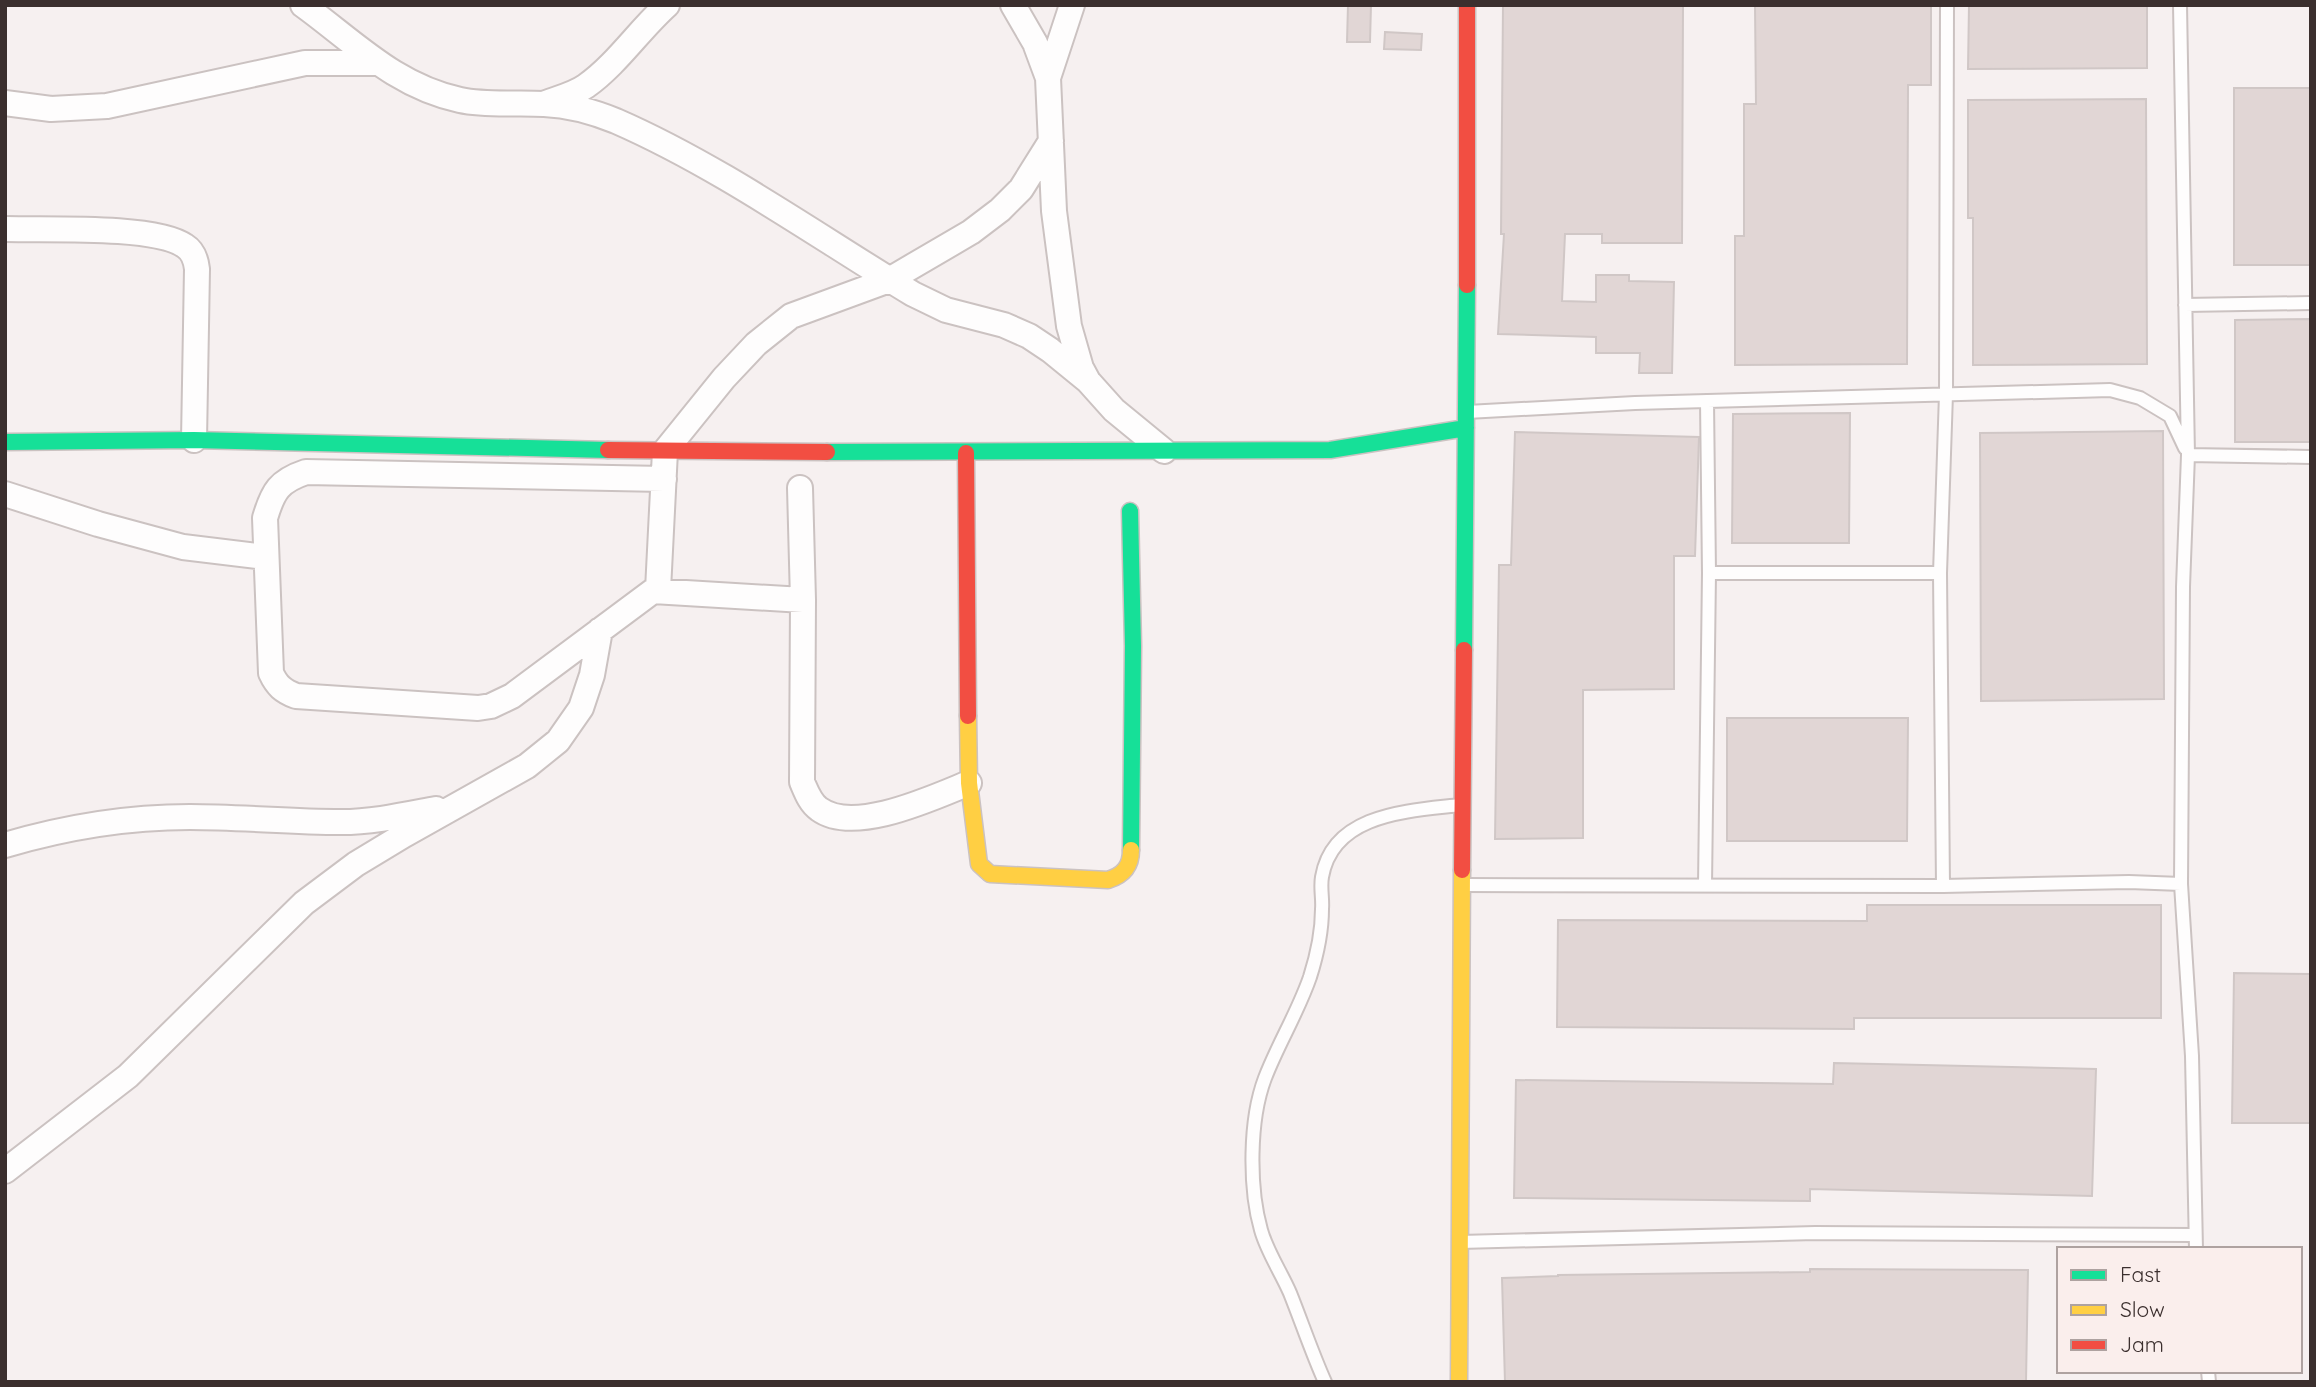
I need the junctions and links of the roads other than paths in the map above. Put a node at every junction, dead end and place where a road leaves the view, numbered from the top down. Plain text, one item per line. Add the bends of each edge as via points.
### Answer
1 (303, 5) edge
2 (667, 5) edge
3 (1013, 5) edge
4 (1072, 5) edge
5 (1468, 5) edge
6 (1947, 5) edge
7 (2180, 5) edge
8 (376, 63) junction
9 (1048, 78) junction
10 (5, 103) edge
11 (545, 104) junction
12 (1051, 141) junction
13 (5, 229) edge
14 (889, 279) junction
15 (2311, 303) edge
16 (2186, 305) junction
17 (1088, 381) junction
18 (1946, 394) junction
19 (1707, 401) junction
20 (1467, 420) junction
21 (194, 440) junction
22 (5, 442) edge
23 (665, 450) junction
24 (1164, 451) junction
25 (966, 453) junction
26 (2188, 455) junction
27 (2311, 457) edge
28 (664, 479) junction
29 (800, 488) dead end
30 (5, 494) edge
31 (1130, 511) dead end
32 (266, 557) junction
33 (1709, 573) junction
34 (1940, 573) junction
35 (658, 590) junction
36 (803, 600) junction
37 (600, 630) junction
38 (970, 783) junction
39 (1463, 804) junction
40 (457, 805) junction
41 (5, 845) edge
42 (2181, 884) junction
43 (1462, 885) junction
44 (1705, 885) junction
45 (1942, 886) junction
46 (5, 1171) edge
47 (2195, 1235) junction
48 (1459, 1242) junction
49 (2196, 1247) edge
50 (1325, 1382) edge
51 (1459, 1382) edge

1 - 8 street
2 - 11 street via 593,81
3 - 9 street
4 - 9 street
5 - 20 street
6 - 18 lane
7 - 16 lane
8 - 10 street via 305,63 107,106 51,109
8 - 11 street via 460,100
9 - 12 street
11 - 14 street via 614,121 699,163
12 - 14 street via 1021,189 1000,210
12 - 17 street via 1054,211 1069,326
13 - 21 street via 98,230 171,239 187,247 198,269
14 - 17 street via 947,310 1029,336
14 - 23 street via 791,316 748,352
15 - 16 lane
16 - 26 lane
17 - 24 street via 1114,410
18 - 19 lane
18 - 26 lane via 2110,390 2140,398 2170,416
18 - 34 lane
19 - 20 lane
19 - 33 lane
20 - 24 street via 1385,443 1331,450
20 - 39 street
21 - 22 street
21 - 23 street
23 - 25 street
23 - 28 street
24 - 25 street
25 - 38 street
26 - 27 lane
26 - 42 lane
28 - 32 street via 306,472 288,478 272,495 265,518
28 - 35 street
29 - 36 street
30 - 32 street via 172,545
31 - 38 street via 1132,807 1131,861 1126,871 1108,880 990,874 979,864
32 - 37 street via 271,673 284,692 296,696 491,706 512,696
33 - 34 lane
33 - 44 lane
34 - 45 lane
35 - 36 street
35 - 37 street
36 - 38 street via 802,782 818,808 848,818 882,814
37 - 40 street via 581,708 558,741 527,766
39 - 43 street
39 - 50 lane via 1374,820 1355,828 1326,859 1319,944 1296,1011 1264,1079 1257,1110 1254,1186 1261,1231
40 - 41 street via 342,822 191,817 118,821
40 - 46 street via 356,864 304,903 128,1076
42 - 45 lane
42 - 47 lane via 2192,1056
43 - 44 lane
43 - 48 street
44 - 45 lane
47 - 48 lane via 1815,1233
47 - 49 lane
48 - 51 street

